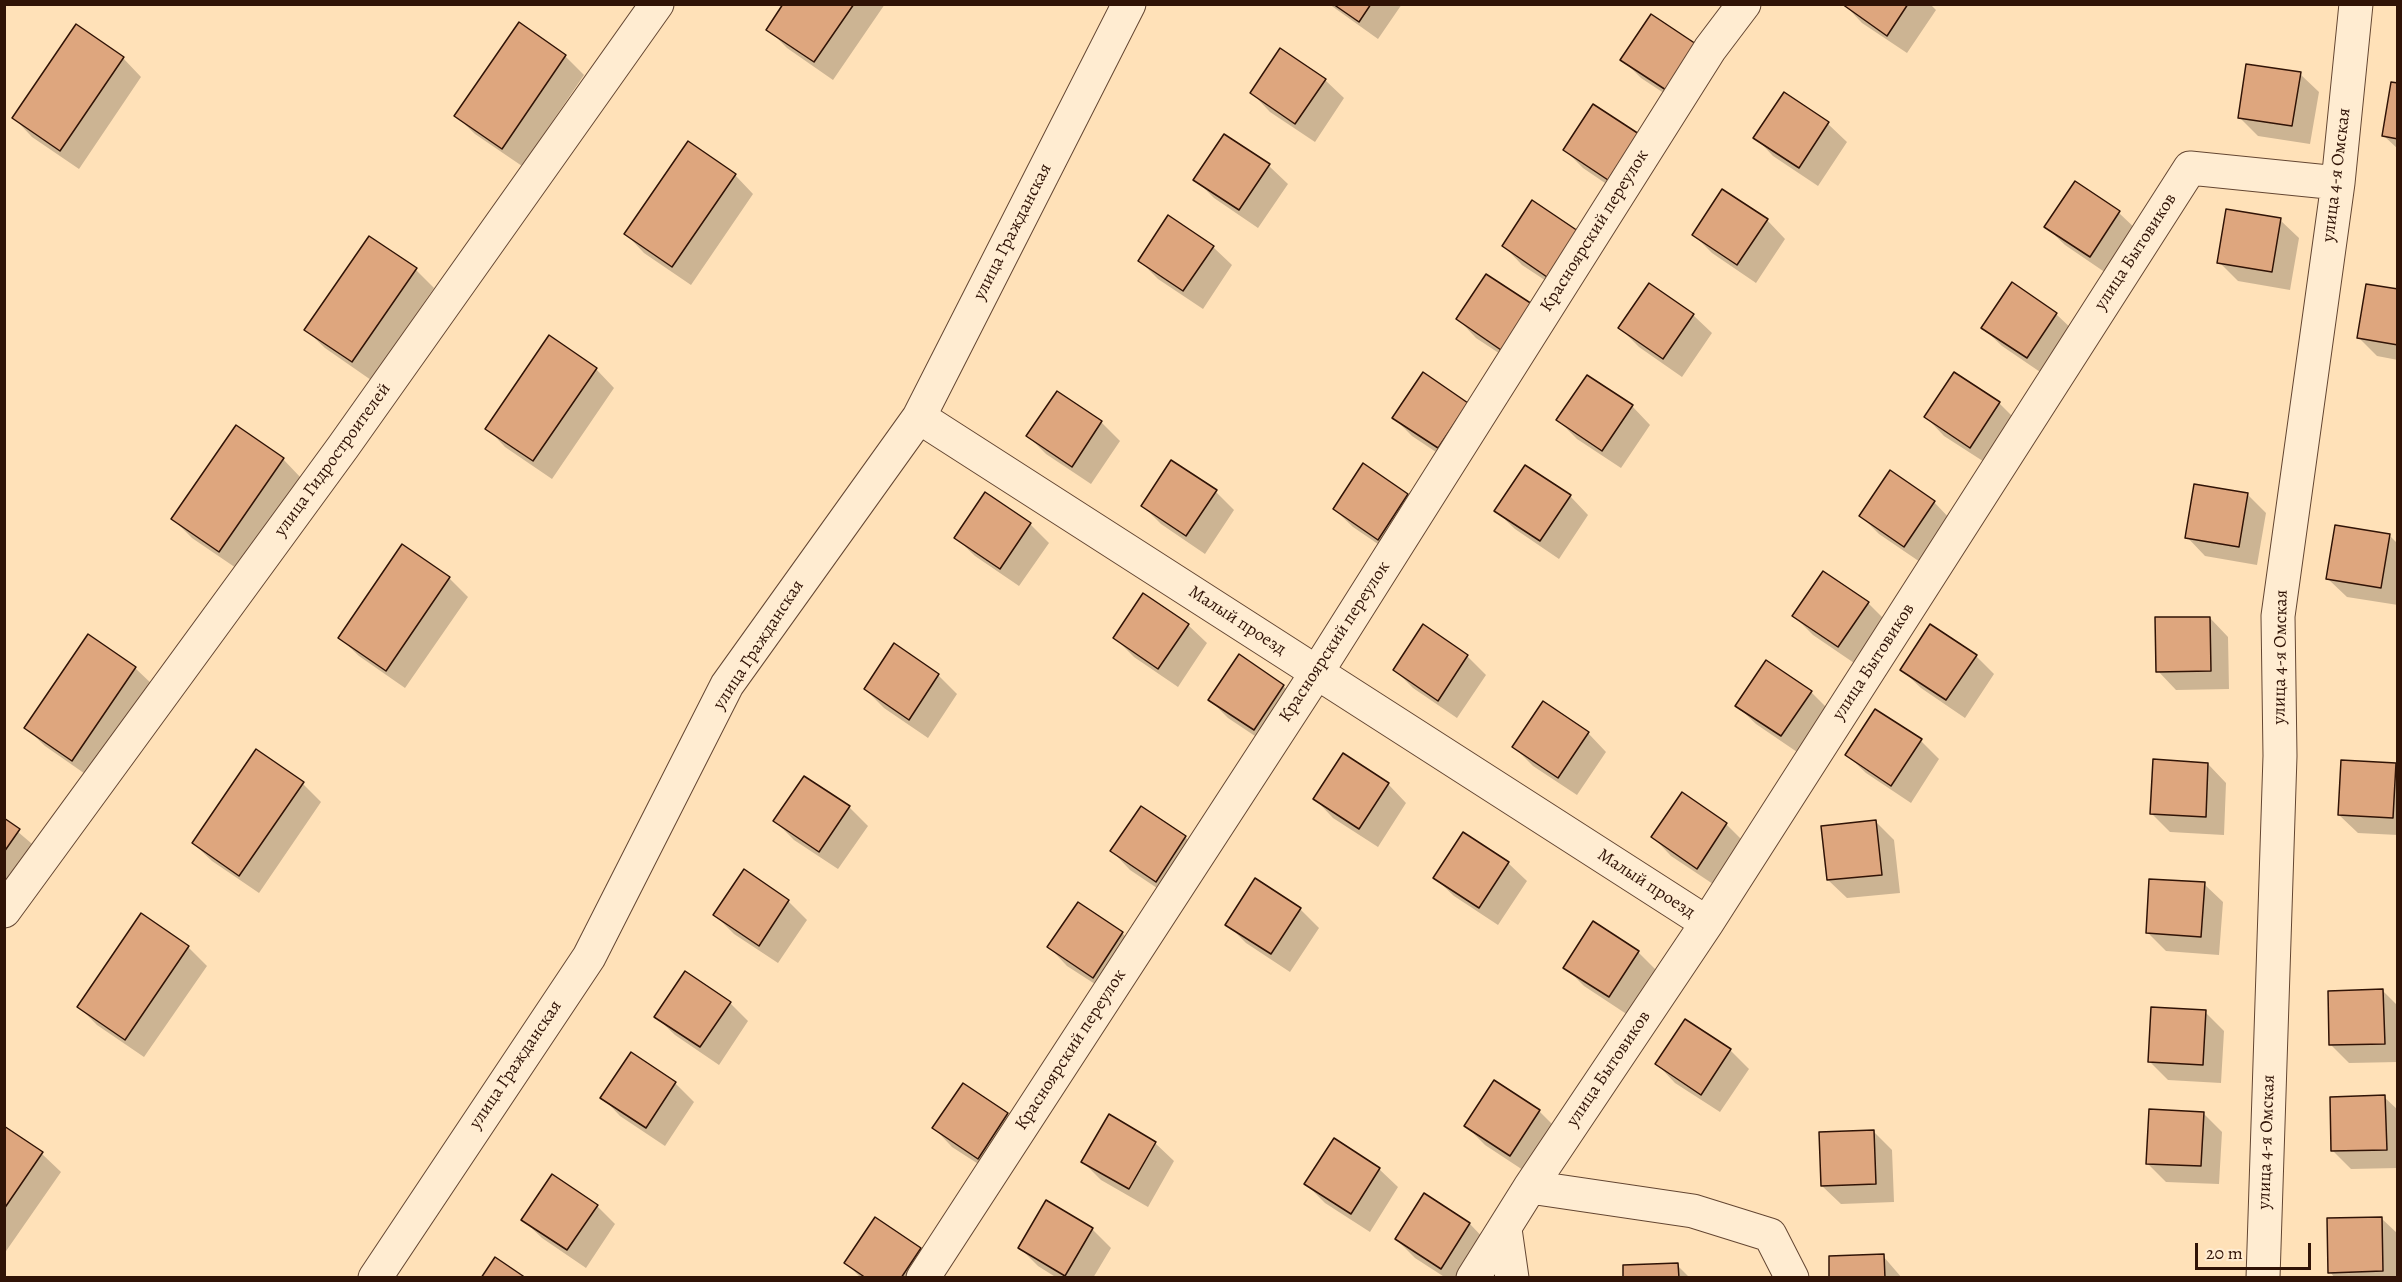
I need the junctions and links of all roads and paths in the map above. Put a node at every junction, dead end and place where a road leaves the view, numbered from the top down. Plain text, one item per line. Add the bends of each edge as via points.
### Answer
1 (657, 4) edge
2 (1129, 4) edge
3 (1744, 4) edge
4 (2356, 4) edge
5 (2338, 183) junction
6 (919, 417) junction
7 (1317, 672) junction
8 (4, 911) edge
9 (1707, 923) junction
10 (1530, 1187) junction
11 (1505, 1229) junction
12 (375, 1278) edge
13 (923, 1278) edge
14 (1473, 1278) edge
15 (1512, 1278) edge
16 (1792, 1278) edge
17 (2262, 1278) edge

1 - 8 street, улица Гидростроителей via 343,447
2 - 6 street, улица Гражданская
3 - 7 street, Красноярский переулок via 1704,59
4 - 5 street, улица 4-я Омская
5 - 9 street, улица Бытовиков via 2190,168
5 - 17 street, улица 4-я Омская via 2278,616 2280,756
6 - 7 street, Малый проезд
6 - 12 street, улица Гражданская via 728,685 589,957
7 - 9 street, Малый проезд
7 - 13 street, Красноярский переулок
9 - 10 street, улица Бытовиков
10 - 11 street, улица Бытовиков
10 - 16 street via 1693,1211 1770,1235
11 - 14 street, улица Бытовиков
11 - 15 street

